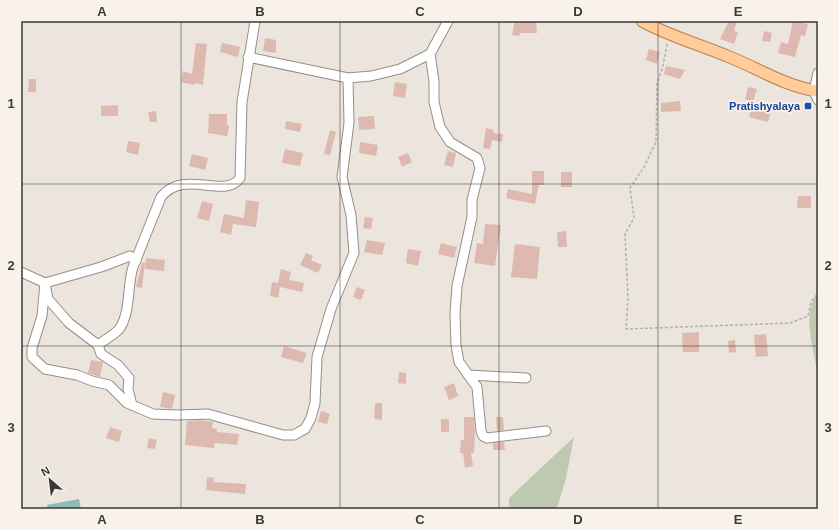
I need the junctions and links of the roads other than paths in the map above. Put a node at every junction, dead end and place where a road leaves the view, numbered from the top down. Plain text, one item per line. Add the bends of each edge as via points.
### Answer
1 (255, 21) edge
2 (448, 21) edge
3 (642, 21) edge
4 (430, 54) junction
5 (248, 57) junction
6 (818, 73) edge
7 (348, 78) junction
8 (817, 94) edge
9 (136, 261) junction
10 (21, 272) edge
11 (45, 283) junction
12 (98, 345) junction
13 (468, 375) junction
14 (526, 378) dead end
15 (132, 405) junction
16 (546, 431) dead end

1 - 5 street
2 - 4 street
3 - 8 main road
4 - 7 street via 400,69
4 - 13 street via 434,102 440,127 450,142 477,158 480,168 456,286 456,345 459,362
5 - 7 street
5 - 9 street via 242,102 240,178 237,183 229,186 183,184 166,190 160,197
6 - 8 street
7 - 15 street via 349,123 342,177 351,214 354,253 331,309 317,357 315,403 305,429 294,435 283,434 208,414 153,414
9 - 11 street via 130,256
9 - 12 street via 130,278 125,318 119,329
10 - 11 street
11 - 12 street via 48,299 69,323
11 - 15 street via 42,316 32,348 32,357 45,369 109,385
12 - 15 street via 101,354 118,365 129,378 128,389
13 - 14 street
13 - 16 street via 477,387 483,436 487,438

